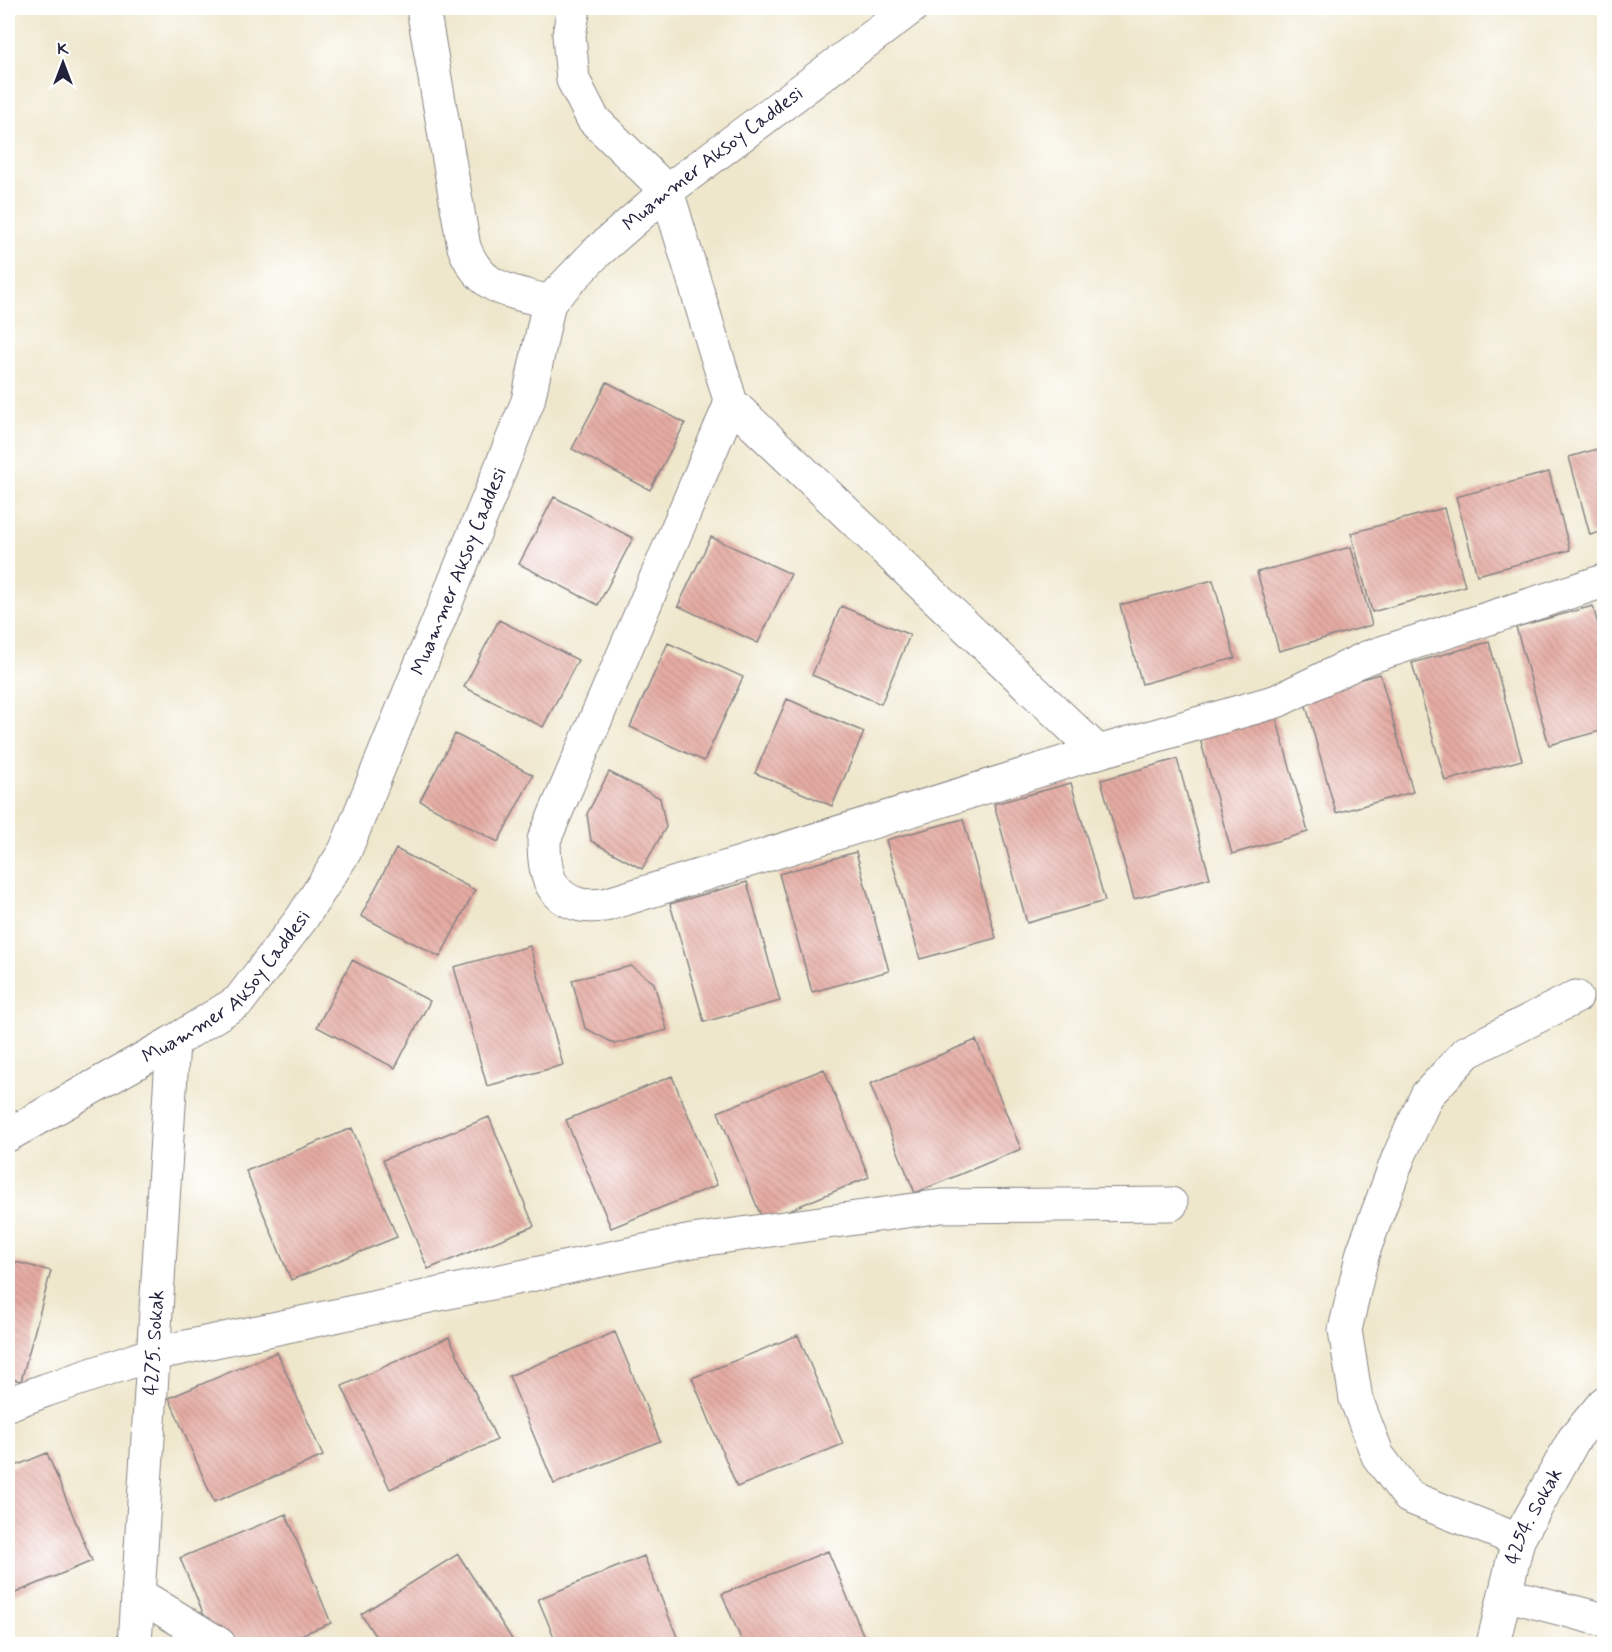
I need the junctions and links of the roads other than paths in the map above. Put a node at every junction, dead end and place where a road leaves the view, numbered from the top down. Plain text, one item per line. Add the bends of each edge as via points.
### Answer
1 (423, 8) edge
2 (574, 8) edge
3 (911, 8) edge
4 (667, 191) junction
5 (549, 302) junction
6 (731, 403) junction
7 (1605, 581) edge
8 (1098, 752) junction
9 (1576, 997) dead end
10 (173, 1042) junction
11 (8, 1135) edge
12 (1171, 1204) dead end
13 (153, 1354) junction
14 (1605, 1403) edge
15 (8, 1404) edge
16 (1518, 1540) junction
17 (138, 1594) junction
18 (1505, 1594) junction
19 (1605, 1620) edge
20 (135, 1644) edge
21 (219, 1644) edge
22 (1493, 1644) edge

1 - 5 street via 469,261 494,286
2 - 4 street via 570,35 573,80 593,120
3 - 4 street, Muammer Aksoy Caddesi
4 - 5 street, Muammer Aksoy Caddesi via 595,254
4 - 6 street
5 - 10 street, Muammer Aksoy Caddesi via 528,401 345,851 302,918 239,1001
6 - 8 street
6 - 8 street via 544,840 550,884 568,900 583,906 605,905
7 - 8 street via 1366,658 1277,701
9 - 16 street via 1467,1052 1427,1095 1363,1252 1345,1330 1356,1399 1378,1456 1409,1497
10 - 11 street, Muammer Aksoy Caddesi
10 - 13 street, 4275. Sokak
12 - 13 street via 942,1206 692,1240
13 - 15 street
13 - 17 street, 4275. Sokak
14 - 16 street, 4254. Sokak via 1574,1439
16 - 18 street, 4254. Sokak
17 - 20 street, 4275. Sokak
17 - 21 street
18 - 19 street
18 - 22 street, 4254. Sokak

